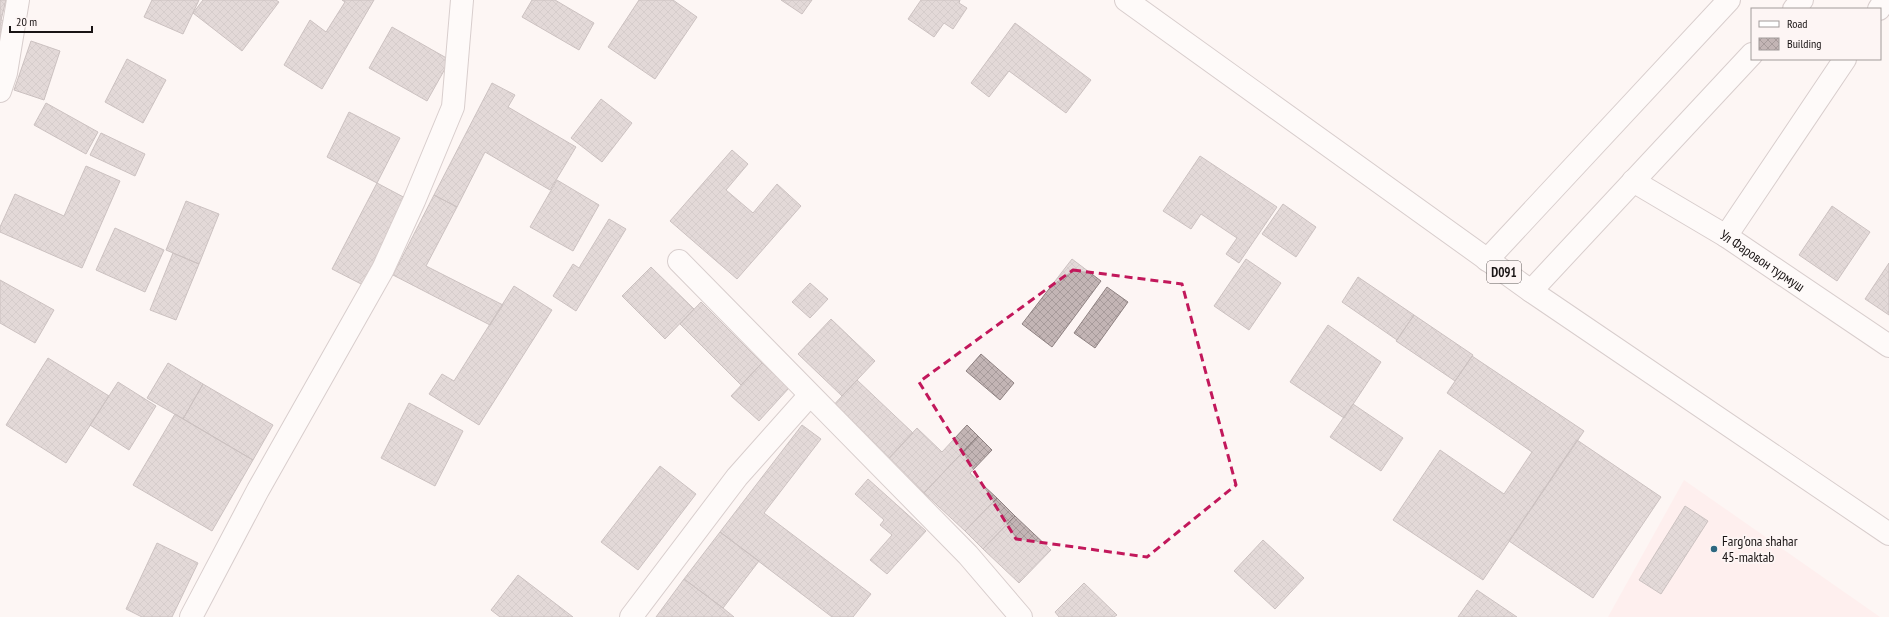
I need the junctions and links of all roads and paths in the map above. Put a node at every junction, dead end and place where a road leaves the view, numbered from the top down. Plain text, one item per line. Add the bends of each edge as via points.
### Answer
1 (18, 0) edge
2 (462, 0) edge
3 (1126, 0) edge
4 (1729, 0) edge
5 (1802, 0) edge
6 (1795, 8) edge
7 (1751, 55) edge
8 (1844, 60) edge
9 (0, 91) edge
10 (1633, 181) junction
11 (1726, 236) junction
12 (1487, 260) junction
13 (679, 262) dead end
14 (1531, 291) junction
15 (1889, 346) edge
16 (809, 396) junction
17 (1889, 534) edge
18 (191, 617) edge
19 (631, 617) edge
20 (1021, 617) edge

1 - 9 street via 6,73
2 - 18 street via 453,107 414,201 383,269 258,490
3 - 12 street, D091
4 - 12 street
5 - 6 street
7 - 10 street
8 - 11 street
10 - 11 street, Ул Фаровон турмуш
10 - 14 street
11 - 15 street, Ул Фаровон турмуш
12 - 14 street, D091
13 - 16 street
14 - 17 street, D091
16 - 19 street via 737,477
16 - 20 street via 968,555

